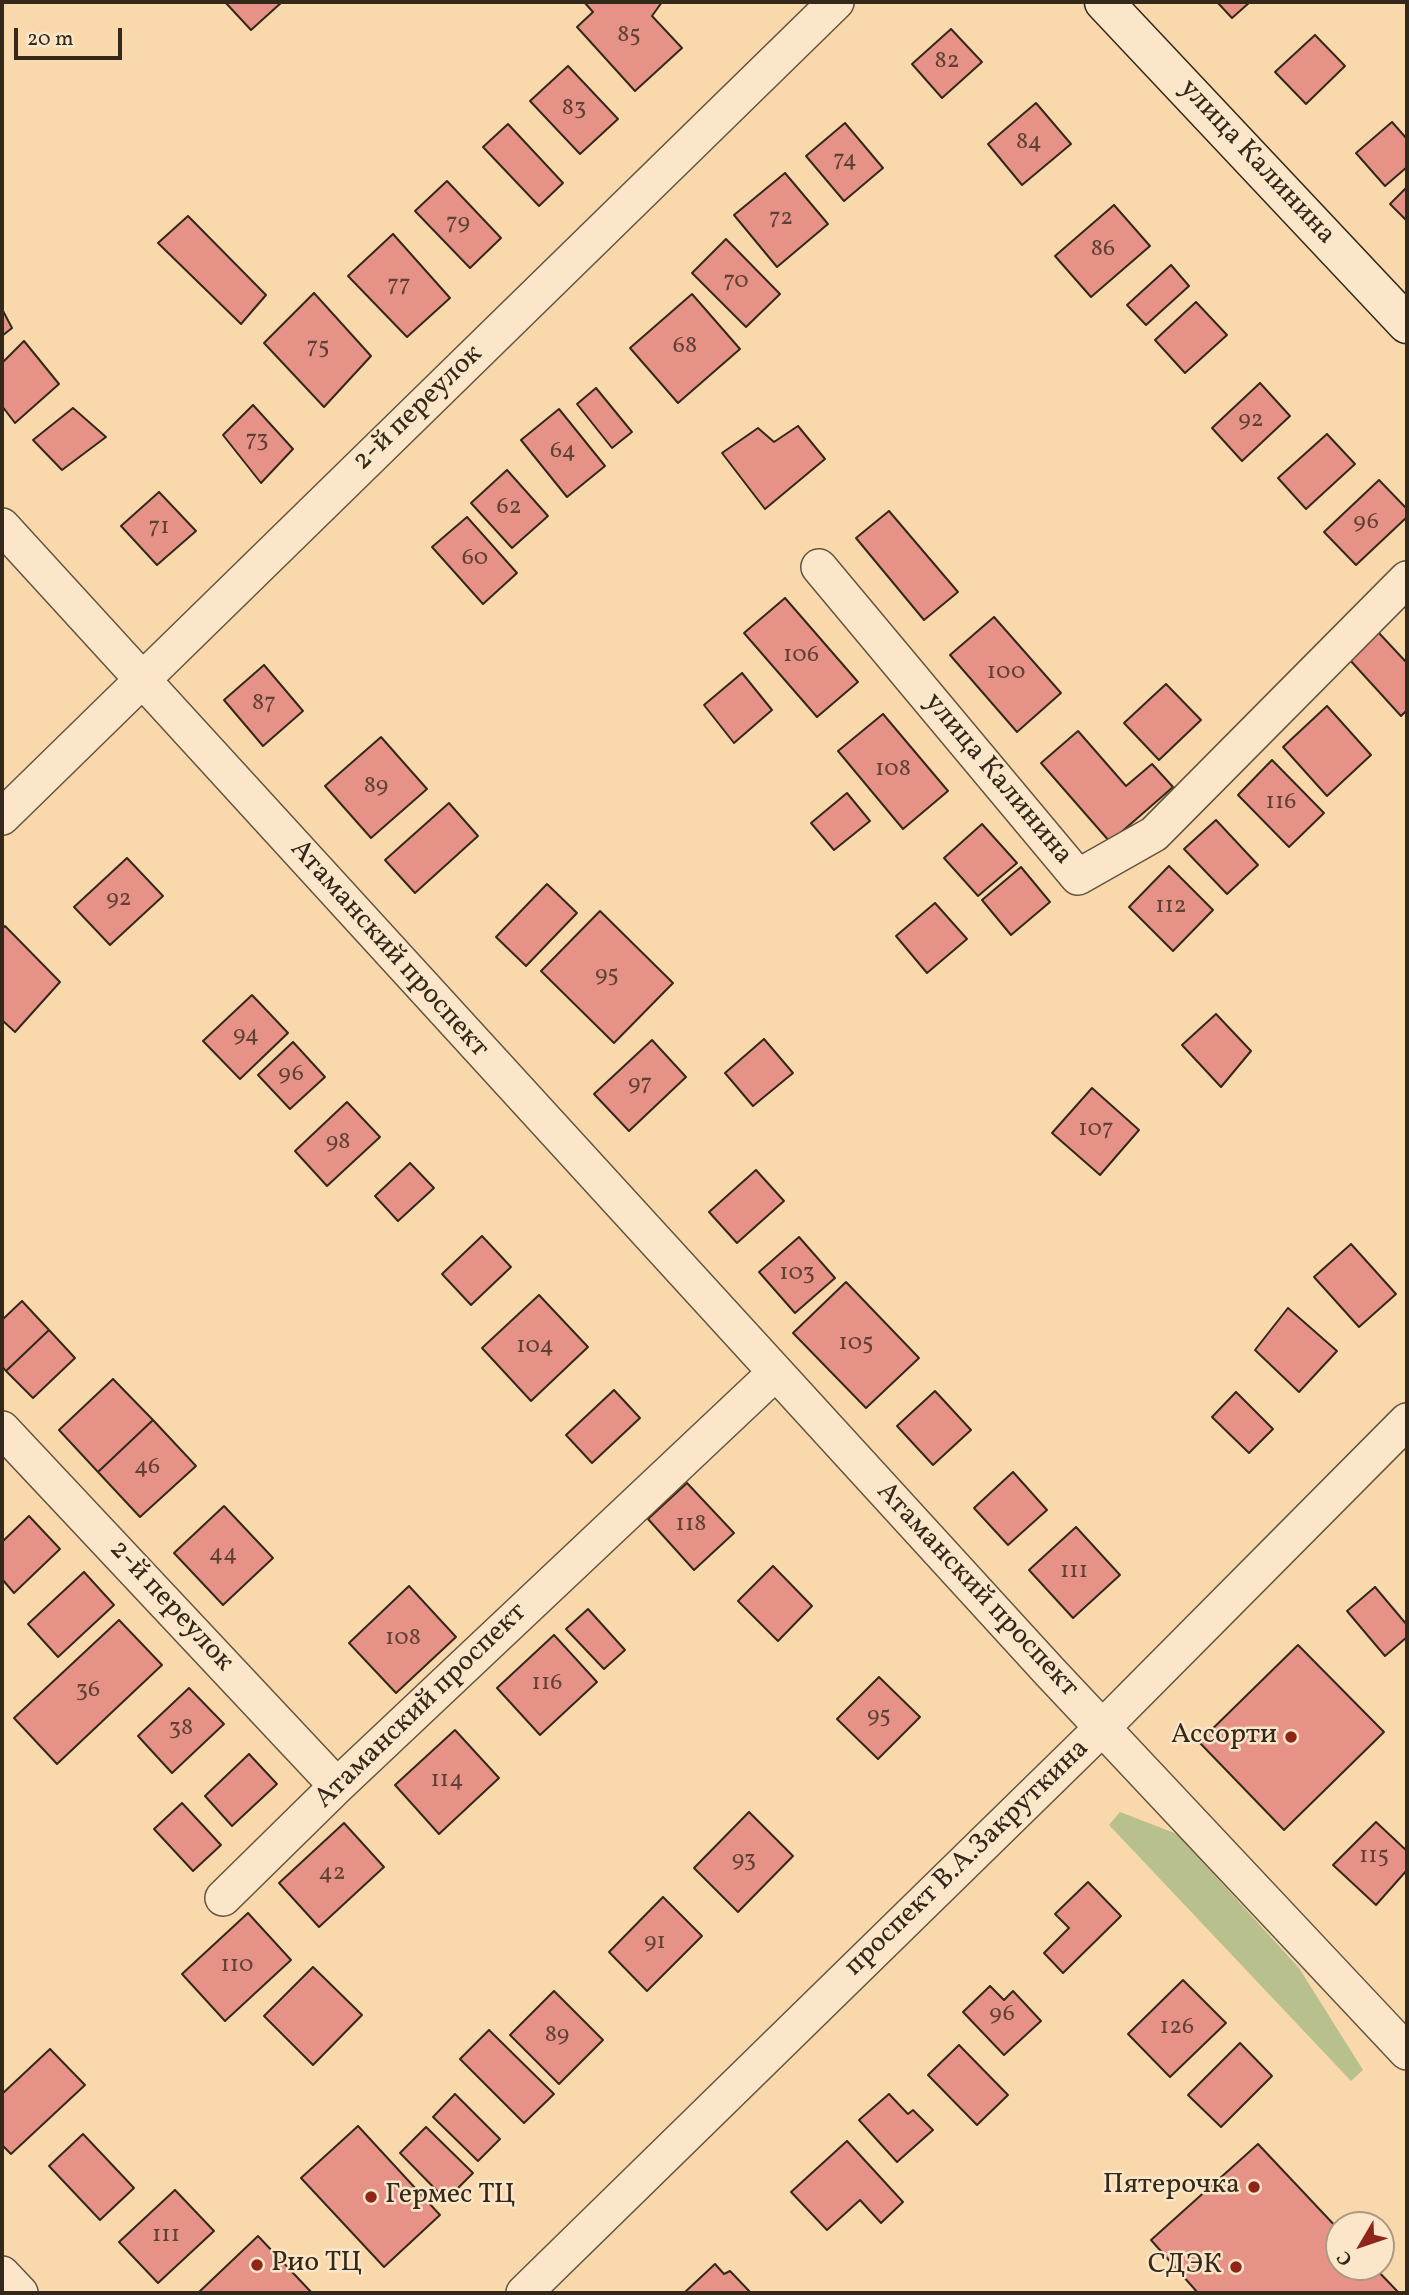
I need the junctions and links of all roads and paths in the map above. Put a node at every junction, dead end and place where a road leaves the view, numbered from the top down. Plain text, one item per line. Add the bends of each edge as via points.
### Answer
1 (836, 2) edge
2 (1104, 2) edge
3 (1407, 324) edge
4 (2, 526) edge
5 (819, 566) dead end
6 (1407, 579) edge
7 (142, 680) junction
8 (2, 817) edge
9 (775, 1373) junction
10 (1407, 1421) edge
11 (2, 1429) edge
12 (1102, 1728) junction
13 (337, 1786) junction
14 (223, 1898) dead end
15 (1407, 2052) edge
16 (2, 2274) edge
17 (20, 2293) edge
18 (524, 2293) edge

1 - 7 street, 2-й переулок
2 - 3 main road, улица Калинина
4 - 7 street, Атаманский проспект
5 - 6 street, улица Калинина via 1078,877 1154,834
7 - 8 street, 2-й переулок
7 - 9 street, Атаманский проспект
9 - 12 street, Атаманский проспект
9 - 13 street, Атаманский проспект
10 - 12 street, проспект В.А.Закруткина
11 - 13 street, 2-й переулок
12 - 15 street, Атаманский проспект
12 - 18 street, проспект В.А.Закруткина
13 - 14 street, Атаманский проспект
16 - 17 street

